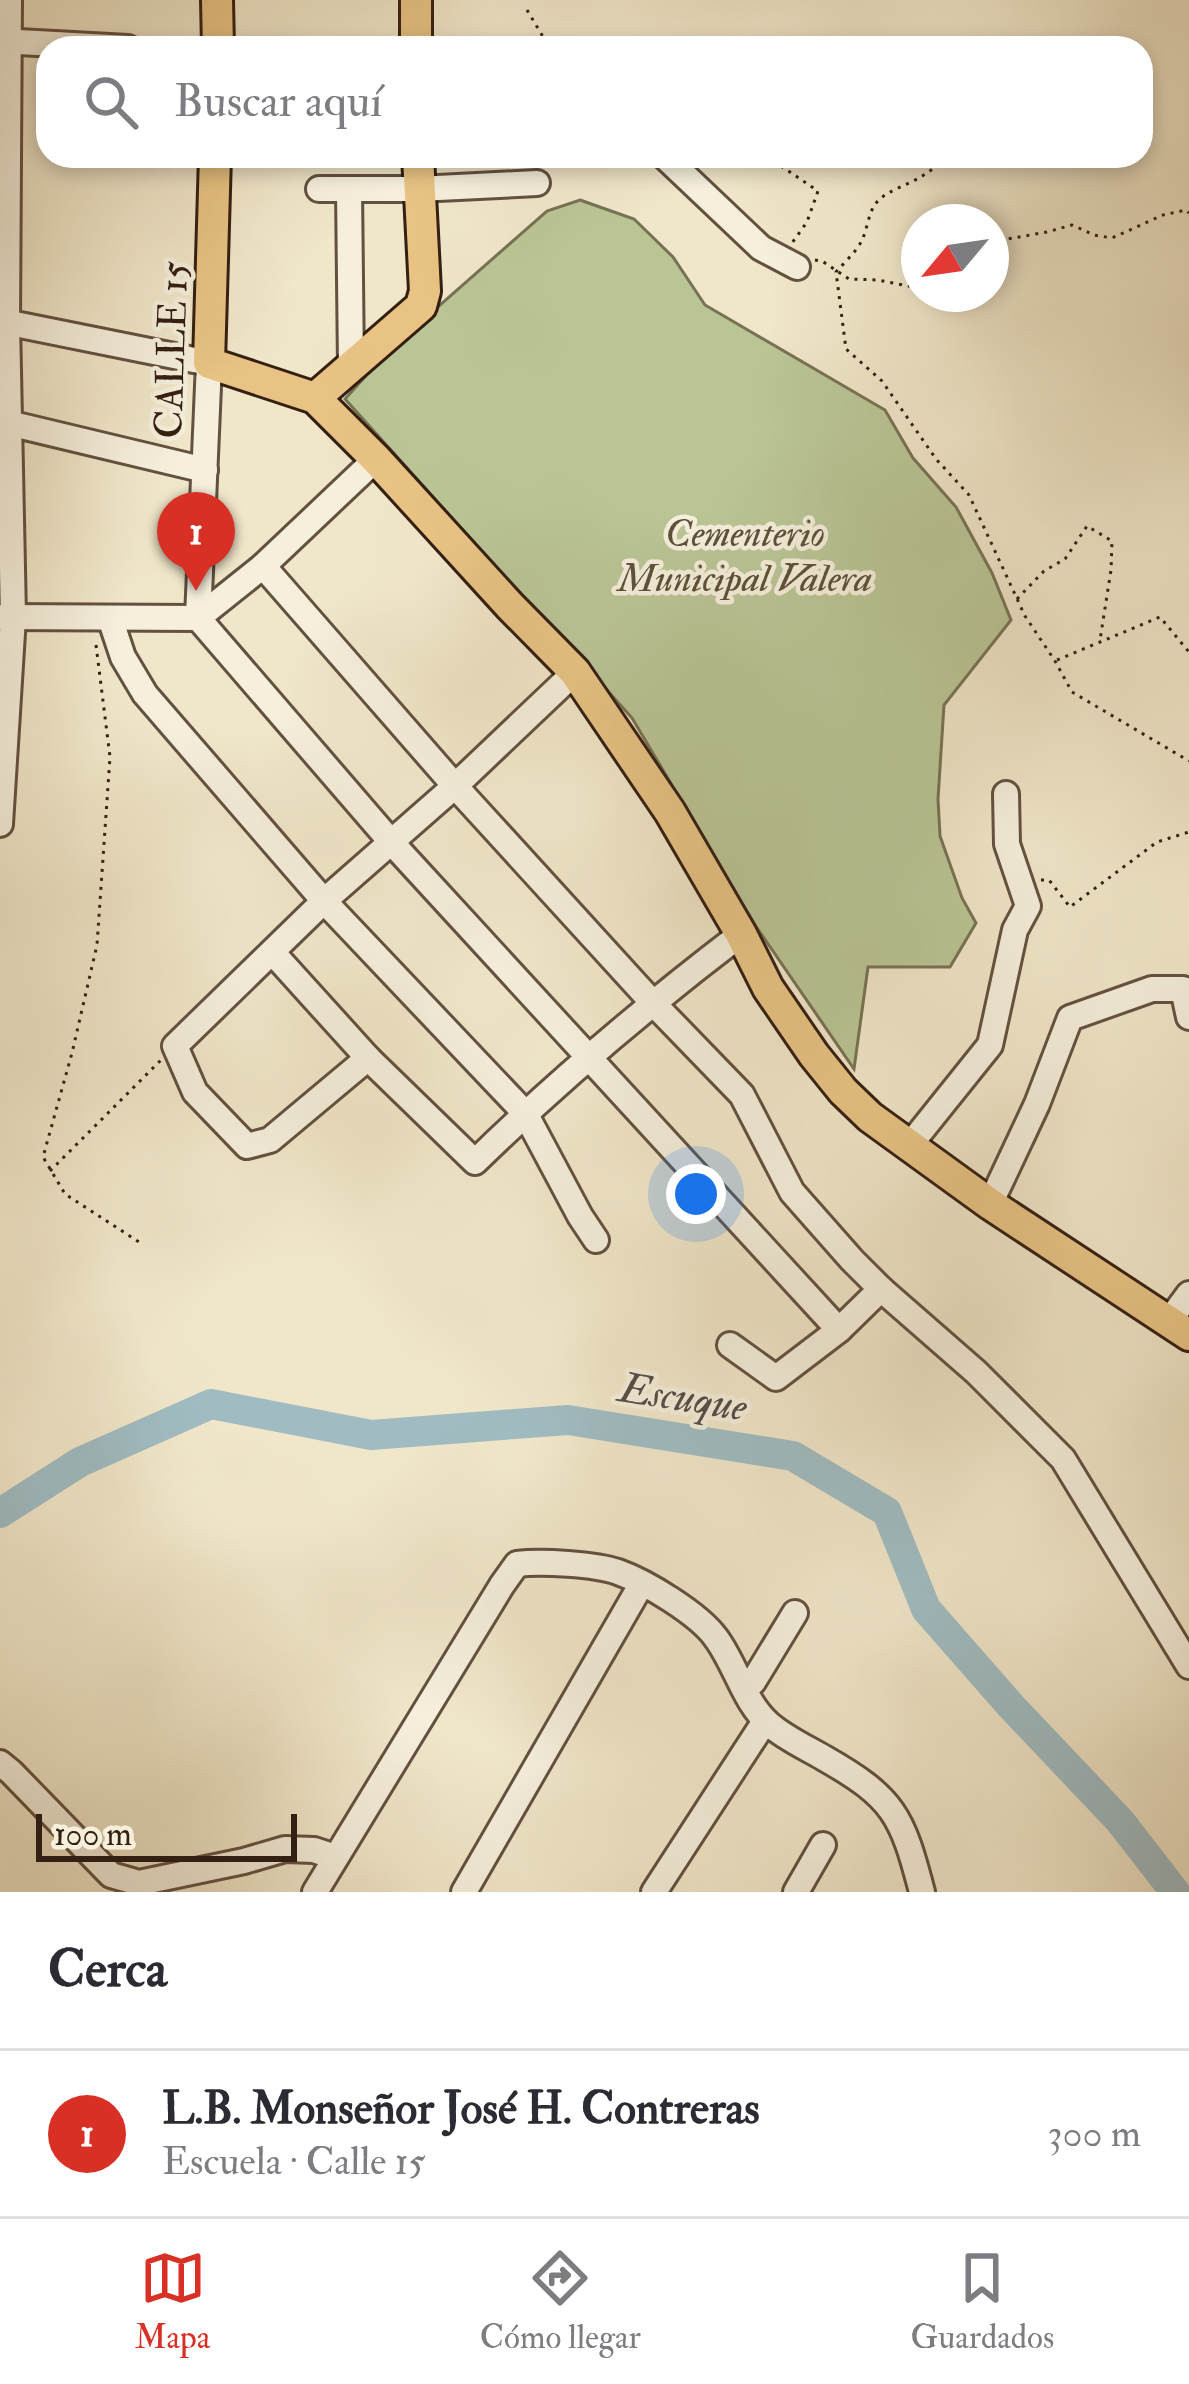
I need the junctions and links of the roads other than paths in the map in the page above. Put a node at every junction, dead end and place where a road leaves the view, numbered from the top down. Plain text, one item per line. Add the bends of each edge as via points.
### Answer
1 (9, 0) edge
2 (217, 0) edge
3 (416, 0) edge
4 (218, 36) edge
5 (416, 36) edge
6 (5, 41) edge
7 (36, 43) edge
8 (215, 168) edge
9 (418, 168) edge
10 (677, 168) edge
11 (537, 183) dead end
12 (319, 189) dead end
13 (418, 189) junction
14 (350, 190) junction
15 (789, 263) road end
16 (4, 322) edge
17 (209, 363) junction
18 (352, 367) junction
19 (315, 398) junction
20 (4, 422) edge
21 (376, 459) junction
22 (205, 470) junction
23 (263, 566) junction
24 (7, 617) edge
25 (101, 618) junction
26 (198, 618) junction
27 (574, 672) junction
28 (454, 787) junction
29 (1006, 794) dead end
30 (0, 824) edge
31 (392, 842) junction
32 (324, 902) junction
33 (741, 934) junction
34 (272, 953) junction
35 (652, 1002) junction
36 (1189, 1017) edge
37 (588, 1056) junction
38 (368, 1058) junction
39 (525, 1113) junction
40 (908, 1146) junction
41 (990, 1204) junction
42 (596, 1240) dead end
43 (880, 1289) junction
44 (1189, 1294) edge
45 (1179, 1328) edge
46 (839, 1330) junction
47 (730, 1345) dead end
48 (641, 1585) junction
49 (795, 1613) dead end
50 (1176, 1624) edge
51 (1189, 1666) edge
52 (745, 1688) junction
53 (765, 1720) junction
54 (0, 1763) edge
55 (824, 1845) dead end
56 (335, 1857) junction
57 (238, 1862) junction
58 (220, 1892) edge
59 (316, 1892) edge
60 (464, 1892) edge
61 (654, 1892) edge
62 (796, 1892) edge
63 (922, 1892) edge

1 - 6 street
2 - 4 main road
3 - 5 main road
6 - 7 street
6 - 16 street
8 - 17 main road, CALLE 15
9 - 13 main road
10 - 15 street via 761,248
11 - 13 street
12 - 14 street
13 - 14 street
13 - 18 main road via 424,298
14 - 18 street
16 - 17 street
16 - 20 street
17 - 19 main road
17 - 22 street, CALLE 15
18 - 19 main road
19 - 21 main road
20 - 22 street
20 - 24 street
21 - 23 street
21 - 27 main road
22 - 26 street, CALLE 15
23 - 26 street
23 - 28 street
24 - 25 street
24 - 30 street
25 - 26 street
25 - 32 street via 145,694
26 - 31 street
27 - 28 street
27 - 33 main road
28 - 31 street
28 - 35 street
29 - 40 street via 1007,844 1028,906 990,1045
31 - 32 street
31 - 37 street
32 - 34 street
32 - 39 street
33 - 35 street
33 - 40 main road via 814,1055
34 - 38 street
34 - 38 street via 175,1046 195,1092 247,1146 270,1139
35 - 37 street
35 - 43 street via 742,1095 793,1192
36 - 41 street via 1183,989 1153,989 1070,1018
37 - 39 street
37 - 46 street
38 - 39 street via 475,1162
39 - 42 street
40 - 41 main road
41 - 45 main road
43 - 46 street
43 - 50 street via 1063,1460
44 - 45 street
46 - 47 street via 776,1378
48 - 52 street via 714,1634
48 - 56 street via 616,1571 517,1564
48 - 60 street
49 - 52 street
50 - 51 street
52 - 53 street
53 - 61 street
53 - 63 street via 889,1804
54 - 57 street via 111,1875 139,1883
55 - 62 street
56 - 57 street via 285,1849
56 - 59 street
57 - 58 street

